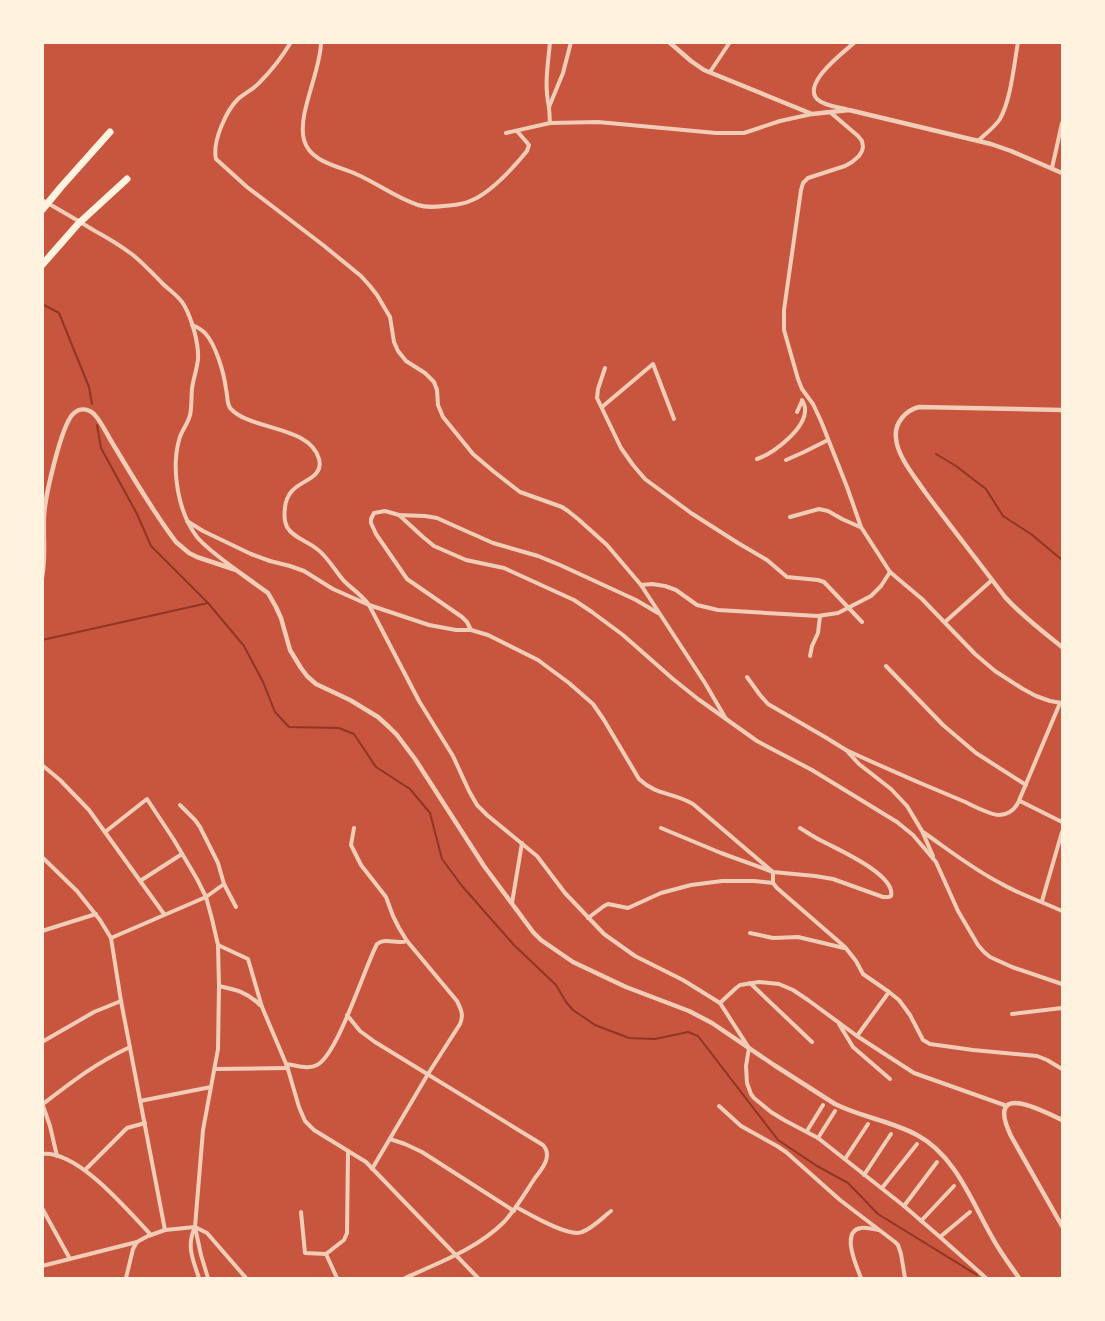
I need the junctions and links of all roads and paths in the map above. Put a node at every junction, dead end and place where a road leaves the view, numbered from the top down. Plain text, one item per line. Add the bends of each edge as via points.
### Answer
1 (291, 42) edge
2 (321, 42) edge
3 (550, 42) edge
4 (571, 42) edge
5 (669, 42) edge
6 (730, 42) edge
7 (855, 42) edge
8 (1018, 42) edge
9 (710, 72) junction
10 (549, 107) junction
11 (849, 110) junction
12 (830, 112) junction
13 (812, 114) junction
14 (550, 123) junction
15 (1062, 123) edge
16 (517, 131) junction
17 (110, 132) dead end
18 (506, 133) dead end
19 (978, 141) junction
20 (1052, 168) junction
21 (1062, 173) edge
22 (127, 179) dead end
23 (42, 200) edge
24 (42, 210) edge
25 (42, 266) edge
26 (192, 325) junction
27 (605, 368) dead end
28 (805, 394) junction
29 (802, 400) junction
30 (602, 407) junction
31 (1062, 410) edge
32 (796, 412) dead end
33 (674, 419) dead end
34 (828, 440) junction
35 (757, 459) dead end
36 (786, 460) dead end
37 (399, 515) junction
38 (790, 516) dead end
39 (187, 521) junction
40 (861, 527) junction
41 (236, 570) junction
42 (890, 572) junction
43 (42, 577) edge
44 (992, 580) junction
45 (642, 585) junction
46 (369, 604) junction
47 (848, 608) junction
48 (659, 614) junction
49 (820, 616) junction
50 (862, 622) dead end
51 (945, 622) junction
52 (471, 630) junction
53 (1062, 647) edge
54 (810, 656) dead end
55 (886, 666) dead end
56 (747, 677) dead end
57 (1061, 703) edge
58 (726, 719) junction
59 (846, 750) junction
60 (42, 764) edge
61 (1026, 785) junction
62 (1020, 801) junction
63 (180, 805) dead end
64 (1062, 822) edge
65 (354, 828) dead end
66 (661, 828) dead end
67 (800, 828) dead end
68 (922, 831) junction
69 (105, 832) junction
70 (1062, 832) edge
71 (522, 843) junction
72 (182, 854) junction
73 (42, 856) edge
74 (936, 862) junction
75 (773, 872) junction
76 (140, 881) junction
77 (773, 883) junction
78 (224, 884) junction
79 (206, 897) junction
80 (1042, 901) junction
81 (512, 903) junction
82 (236, 908) dead end
83 (1062, 911) edge
84 (96, 914) junction
85 (164, 914) junction
86 (588, 918) junction
87 (42, 931) edge
88 (750, 933) dead end
89 (111, 938) junction
90 (407, 941) junction
91 (218, 945) junction
92 (846, 948) junction
93 (750, 983) junction
94 (1062, 984) edge
95 (219, 986) junction
96 (889, 992) junction
97 (121, 1001) junction
98 (720, 1003) junction
99 (262, 1007) junction
100 (1062, 1008) edge
101 (1012, 1014) dead end
102 (347, 1016) junction
103 (838, 1022) junction
104 (857, 1036) junction
105 (42, 1042) edge
106 (812, 1042) dead end
107 (130, 1047) junction
108 (749, 1048) junction
109 (287, 1066) junction
110 (214, 1069) junction
111 (1062, 1069) edge
112 (428, 1074) junction
113 (890, 1079) dead end
114 (211, 1087) junction
115 (140, 1101) junction
116 (43, 1103) edge
117 (823, 1105) dead end
118 (719, 1106) dead end
119 (1007, 1106) junction
120 (835, 1111) dead end
121 (1062, 1120) edge
122 (144, 1123) junction
123 (868, 1124) dead end
124 (807, 1131) junction
125 (892, 1134) dead end
126 (818, 1138) junction
127 (390, 1139) junction
128 (917, 1144) dead end
129 (348, 1151) junction
130 (42, 1154) edge
131 (57, 1156) junction
132 (844, 1159) junction
133 (937, 1162) dead end
134 (372, 1169) junction
135 (85, 1170) junction
136 (864, 1175) junction
137 (954, 1186) dead end
138 (882, 1188) junction
139 (904, 1206) junction
140 (42, 1208) edge
141 (515, 1209) junction
142 (611, 1210) dead end
143 (301, 1212) dead end
144 (970, 1212) dead end
145 (922, 1221) junction
146 (1062, 1226) edge
147 (195, 1227) junction
148 (164, 1230) junction
149 (880, 1231) junction
150 (151, 1234) junction
151 (940, 1236) junction
152 (137, 1242) junction
153 (326, 1254) junction
154 (456, 1256) junction
155 (70, 1259) junction
156 (42, 1266) edge
157 (126, 1278) edge
158 (200, 1278) edge
159 (208, 1278) edge
160 (246, 1278) edge
161 (337, 1278) edge
162 (405, 1278) edge
163 (478, 1278) edge
164 (861, 1278) edge
165 (905, 1278) edge
166 (985, 1278) edge
167 (1019, 1278) edge

1 - 45 street via 260,82 230,108 215,148 216,159 370,286 390,317 398,351 434,382 442,417 473,454 520,492 562,507 578,519 607,545
2 - 16 street via 303,126 304,142 326,163 356,174 408,201 431,208 458,205 479,197 527,151 529,145
3 - 10 street via 546,80
4 - 10 street via 563,74
5 - 9 street
6 - 9 street
7 - 11 street via 820,75 814,87 815,96 822,103
8 - 19 street via 1005,107 994,126
9 - 13 street
10 - 14 street
11 - 12 street
11 - 19 street
12 - 13 street
12 - 28 street via 858,136 863,147 852,162 808,178 801,190 783,320 787,343
13 - 14 street via 738,133 598,122
14 - 16 street
15 - 20 street
16 - 18 street
17 - 24 highway
19 - 20 street
20 - 21 street
22 - 25 highway via 78,224
23 - 26 street via 134,256 182,301
26 - 39 street via 198,358 191,410 179,440 177,467 178,488
26 - 46 street via 208,336 224,378 228,404 233,411 243,418 299,437 316,451 320,461 317,472 288,497 285,522 291,533 324,555
27 - 30 street via 597,394
28 - 29 street
28 - 34 street
29 - 32 street
29 - 35 street via 805,407 800,424 784,443
30 - 33 street via 653,364
30 - 47 street via 621,448 645,479 691,514 767,560 788,577 824,582
31 - 44 street via 919,407 906,413 898,425 895,437 902,456
34 - 36 street
34 - 40 street
37 - 48 street via 437,518 493,543 548,560 636,600
37 - 52 street via 385,511 374,513 371,523 376,534 407,579 462,618
37 - 58 street via 434,546 466,560 504,568 574,600
38 - 40 street via 819,509
39 - 41 street via 200,540
39 - 46 street via 251,554 304,571 325,585
40 - 42 street
41 - 43 street via 197,557 176,542 98,419 90,411 80,409 68,420 50,481 44,515
41 - 81 street via 273,600 290,650 307,676 316,684 365,709 397,735
42 - 47 street via 876,592
42 - 51 street
44 - 51 street
44 - 53 street via 1013,606
45 - 48 street
45 - 49 street via 665,586 697,604 718,610
46 - 52 street via 429,625
46 - 71 street via 469,791 486,815
47 - 49 street
47 - 50 street
48 - 58 street
49 - 54 street
51 - 57 street via 995,671 1036,696
52 - 75 street via 495,638 546,664 597,710 642,782 657,792 693,804
55 - 61 street via 943,725 976,753
56 - 59 street via 768,704
57 - 61 street
58 - 74 street via 897,822
59 - 62 street via 994,814 1011,812
59 - 68 street via 899,796
60 - 69 street via 89,810
61 - 62 street
62 - 64 street
63 - 78 street via 200,827 218,863
65 - 90 street via 351,846 354,853 386,897
66 - 75 street
67 - 75 street via 863,862 883,878 891,896 883,897 833,879
68 - 74 street
68 - 80 street via 995,881
69 - 72 street via 147,798
69 - 76 street
70 - 80 street
71 - 81 street
71 - 86 street
72 - 76 street
72 - 79 street
73 - 84 street
74 - 94 street via 958,911 984,952 1012,967
75 - 77 street
76 - 85 street
77 - 86 street via 722,881 691,886 661,893 628,908 608,904
77 - 92 street
78 - 79 street
78 - 82 street
79 - 85 street
79 - 91 street
80 - 83 street
81 - 108 street via 533,932 573,962 699,1016
84 - 87 street
84 - 89 street
85 - 89 street
86 - 98 street via 635,956
88 - 92 street via 772,938 798,937
89 - 97 street
90 - 102 street via 377,944
90 - 112 street via 462,1010 460,1024
91 - 95 street
91 - 99 street via 248,960
92 - 96 street via 862,974
93 - 98 street via 740,985
93 - 103 street via 785,987
93 - 106 street
95 - 99 street via 248,994
95 - 110 street via 218,1049
96 - 104 street
96 - 111 street via 905,1007 927,1044 1037,1056
97 - 105 street via 94,1012
97 - 107 street
98 - 108 street
99 - 109 street
100 - 101 street
102 - 109 street via 336,1042 320,1063 306,1067
102 - 112 street via 368,1037
103 - 104 street
103 - 113 street via 853,1047
104 - 119 street via 914,1073
107 - 115 street
107 - 116 street via 89,1069
108 - 124 street via 746,1073 750,1094 771,1112
108 - 167 street via 835,1104 907,1130 934,1147 970,1193 992,1237
109 - 110 street
109 - 129 street via 305,1121
110 - 114 street
112 - 127 street
112 - 141 street via 547,1150 546,1162
114 - 115 street
114 - 147 street via 201,1145
115 - 122 street
116 - 131 street
117 - 124 street
118 - 149 street via 741,1126 786,1152
119 - 121 street via 1026,1104
119 - 146 street via 1008,1128
120 - 126 street
122 - 135 street via 127,1128
122 - 148 street
123 - 132 street
124 - 126 street
125 - 136 street
126 - 132 street
127 - 134 street
127 - 141 street via 422,1152
128 - 138 street
129 - 134 street
129 - 153 street via 347,1233 344,1240
130 - 131 street
131 - 135 street
132 - 136 street
133 - 139 street
134 - 154 street
135 - 150 street
136 - 138 street
137 - 145 street
138 - 139 street
139 - 145 street
140 - 155 street
141 - 142 street via 577,1234
141 - 154 street via 498,1227
143 - 153 street via 305,1253
144 - 151 street
145 - 151 street
147 - 148 street
147 - 158 street via 190,1243
147 - 159 street
147 - 160 street via 211,1238
148 - 150 street
149 - 164 street via 860,1228 851,1236
149 - 165 street via 898,1245
150 - 152 street
151 - 166 street
152 - 155 street
152 - 157 street
153 - 161 street
154 - 162 street
154 - 163 street
155 - 156 street

